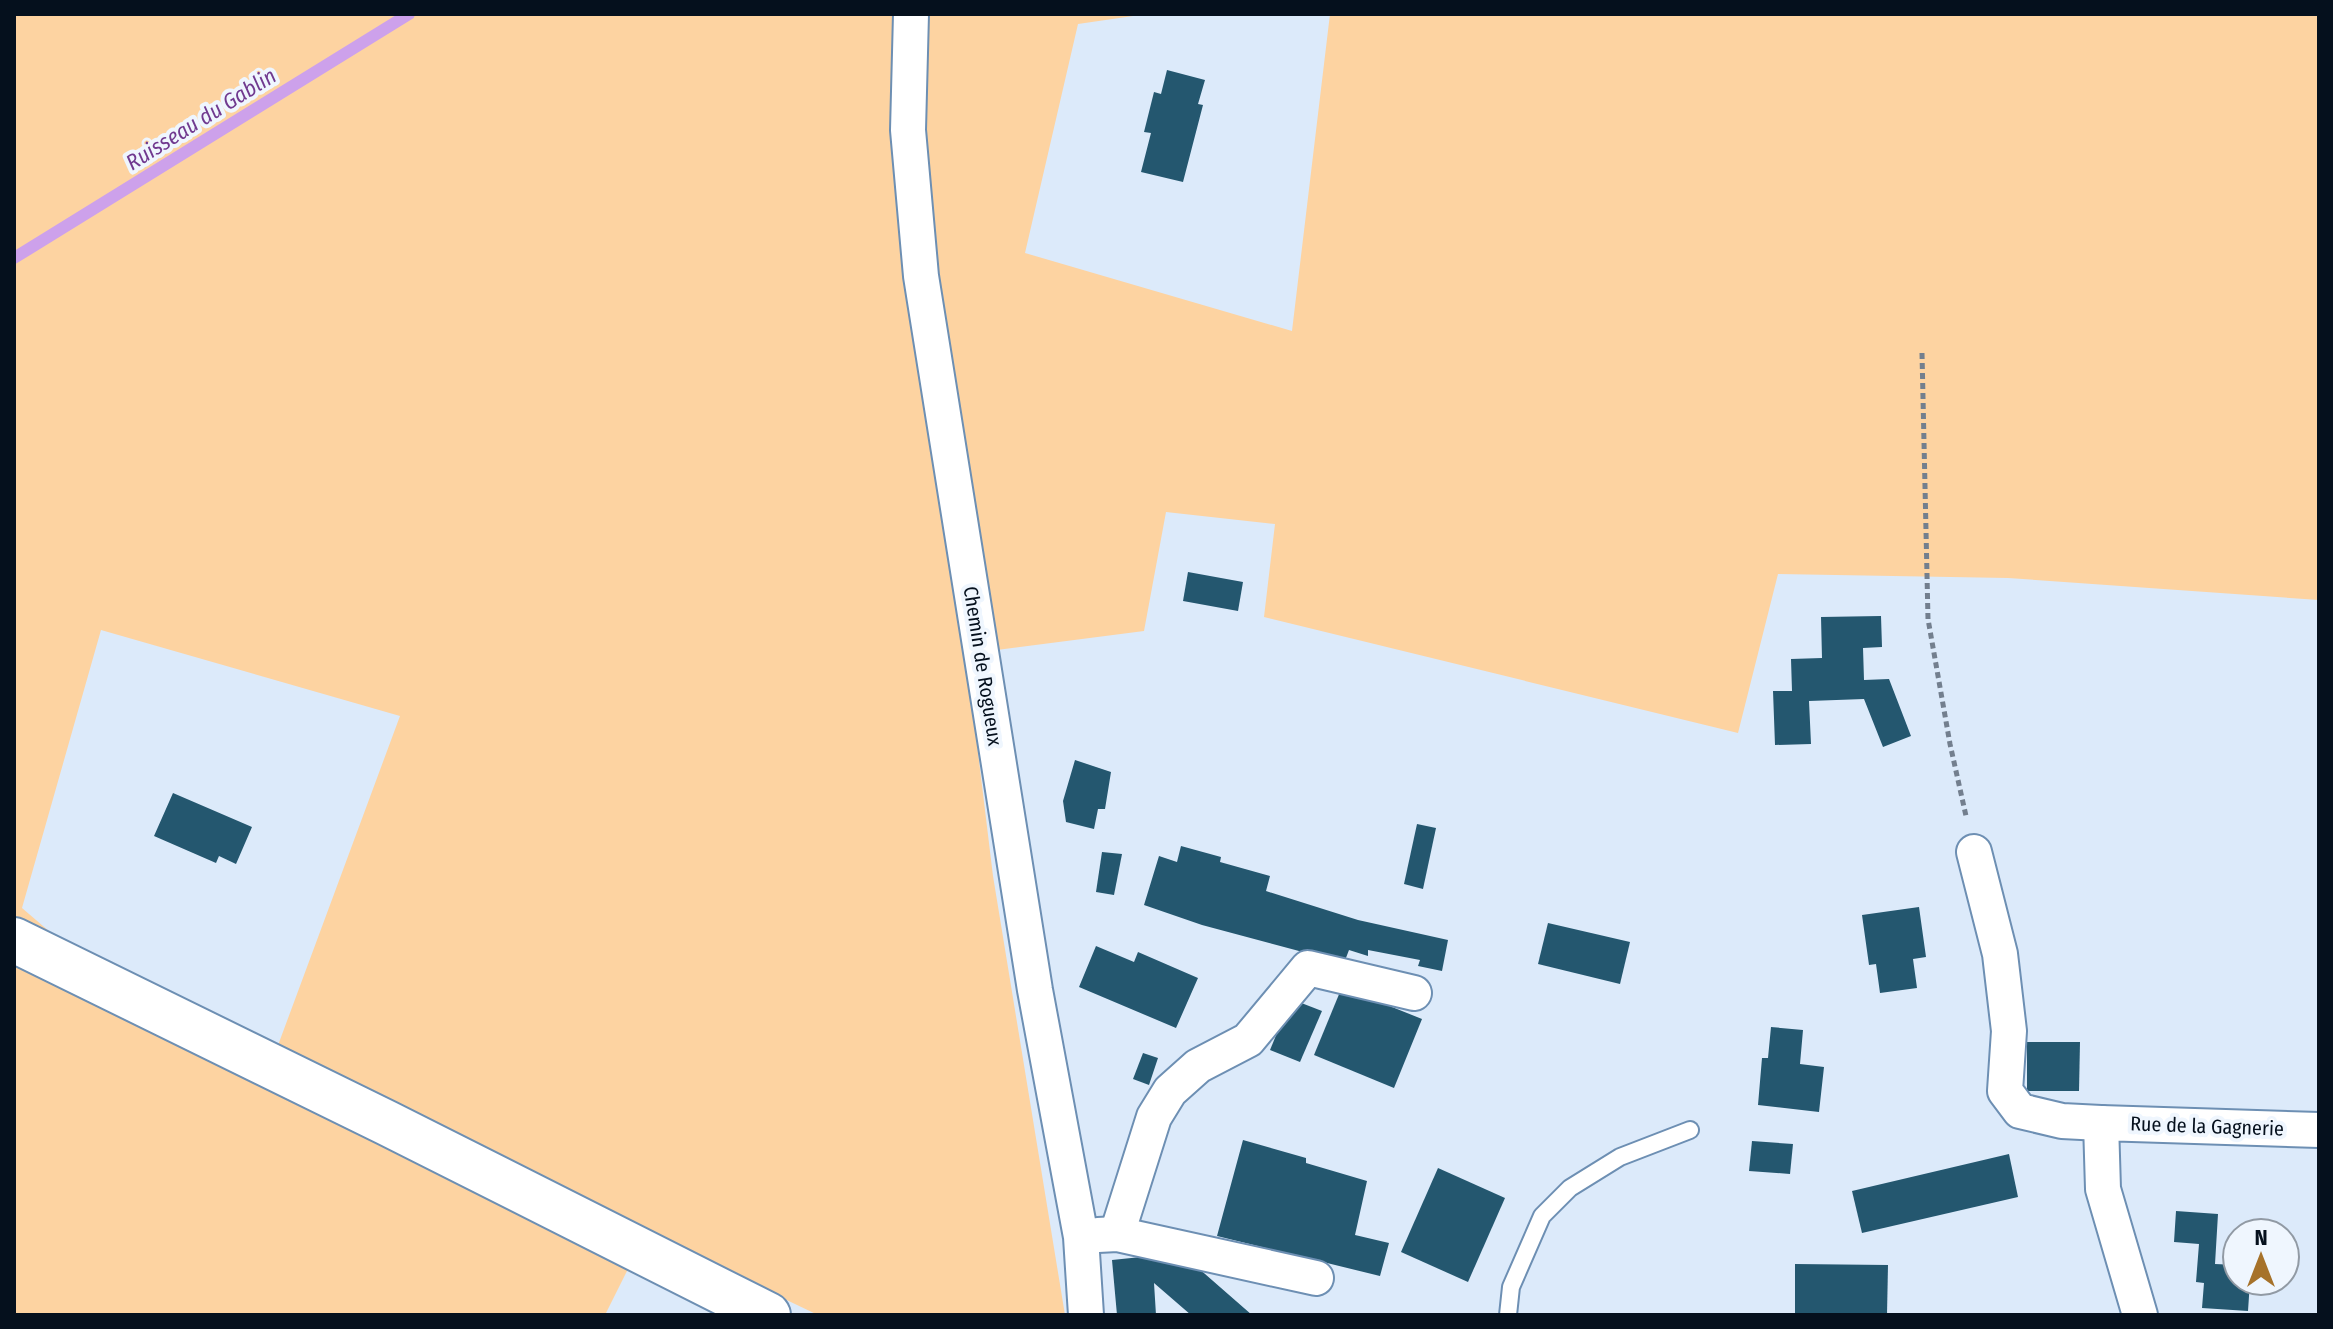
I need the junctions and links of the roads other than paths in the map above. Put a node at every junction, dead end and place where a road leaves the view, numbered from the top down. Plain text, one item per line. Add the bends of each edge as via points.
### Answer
1 (911, 14) edge
2 (1974, 852) road end
3 (14, 940) edge
4 (1414, 993) dead end
5 (2101, 1123) junction
6 (1690, 1130) dead end
7 (2319, 1130) edge
8 (1117, 1234) junction
9 (1081, 1237) junction
10 (1316, 1278) dead end
11 (768, 1315) edge
12 (1086, 1315) edge
13 (1508, 1315) edge
14 (2140, 1315) edge

1 - 9 street, Chemin de Rogueux via 908,130 921,276 1035,990
2 - 5 street via 2000,954 2009,1031 2005,1091 2020,1111
3 - 11 street
4 - 8 street via 1308,968 1248,1040 1198,1066 1170,1091 1154,1117
5 - 7 street, Rue de la Gagnerie
5 - 14 street, Rue de la Gagnerie via 2103,1189
6 - 13 lane via 1620,1157 1570,1188 1542,1216 1511,1287
8 - 9 street
8 - 10 street
9 - 12 street, Chemin de Rogueux

